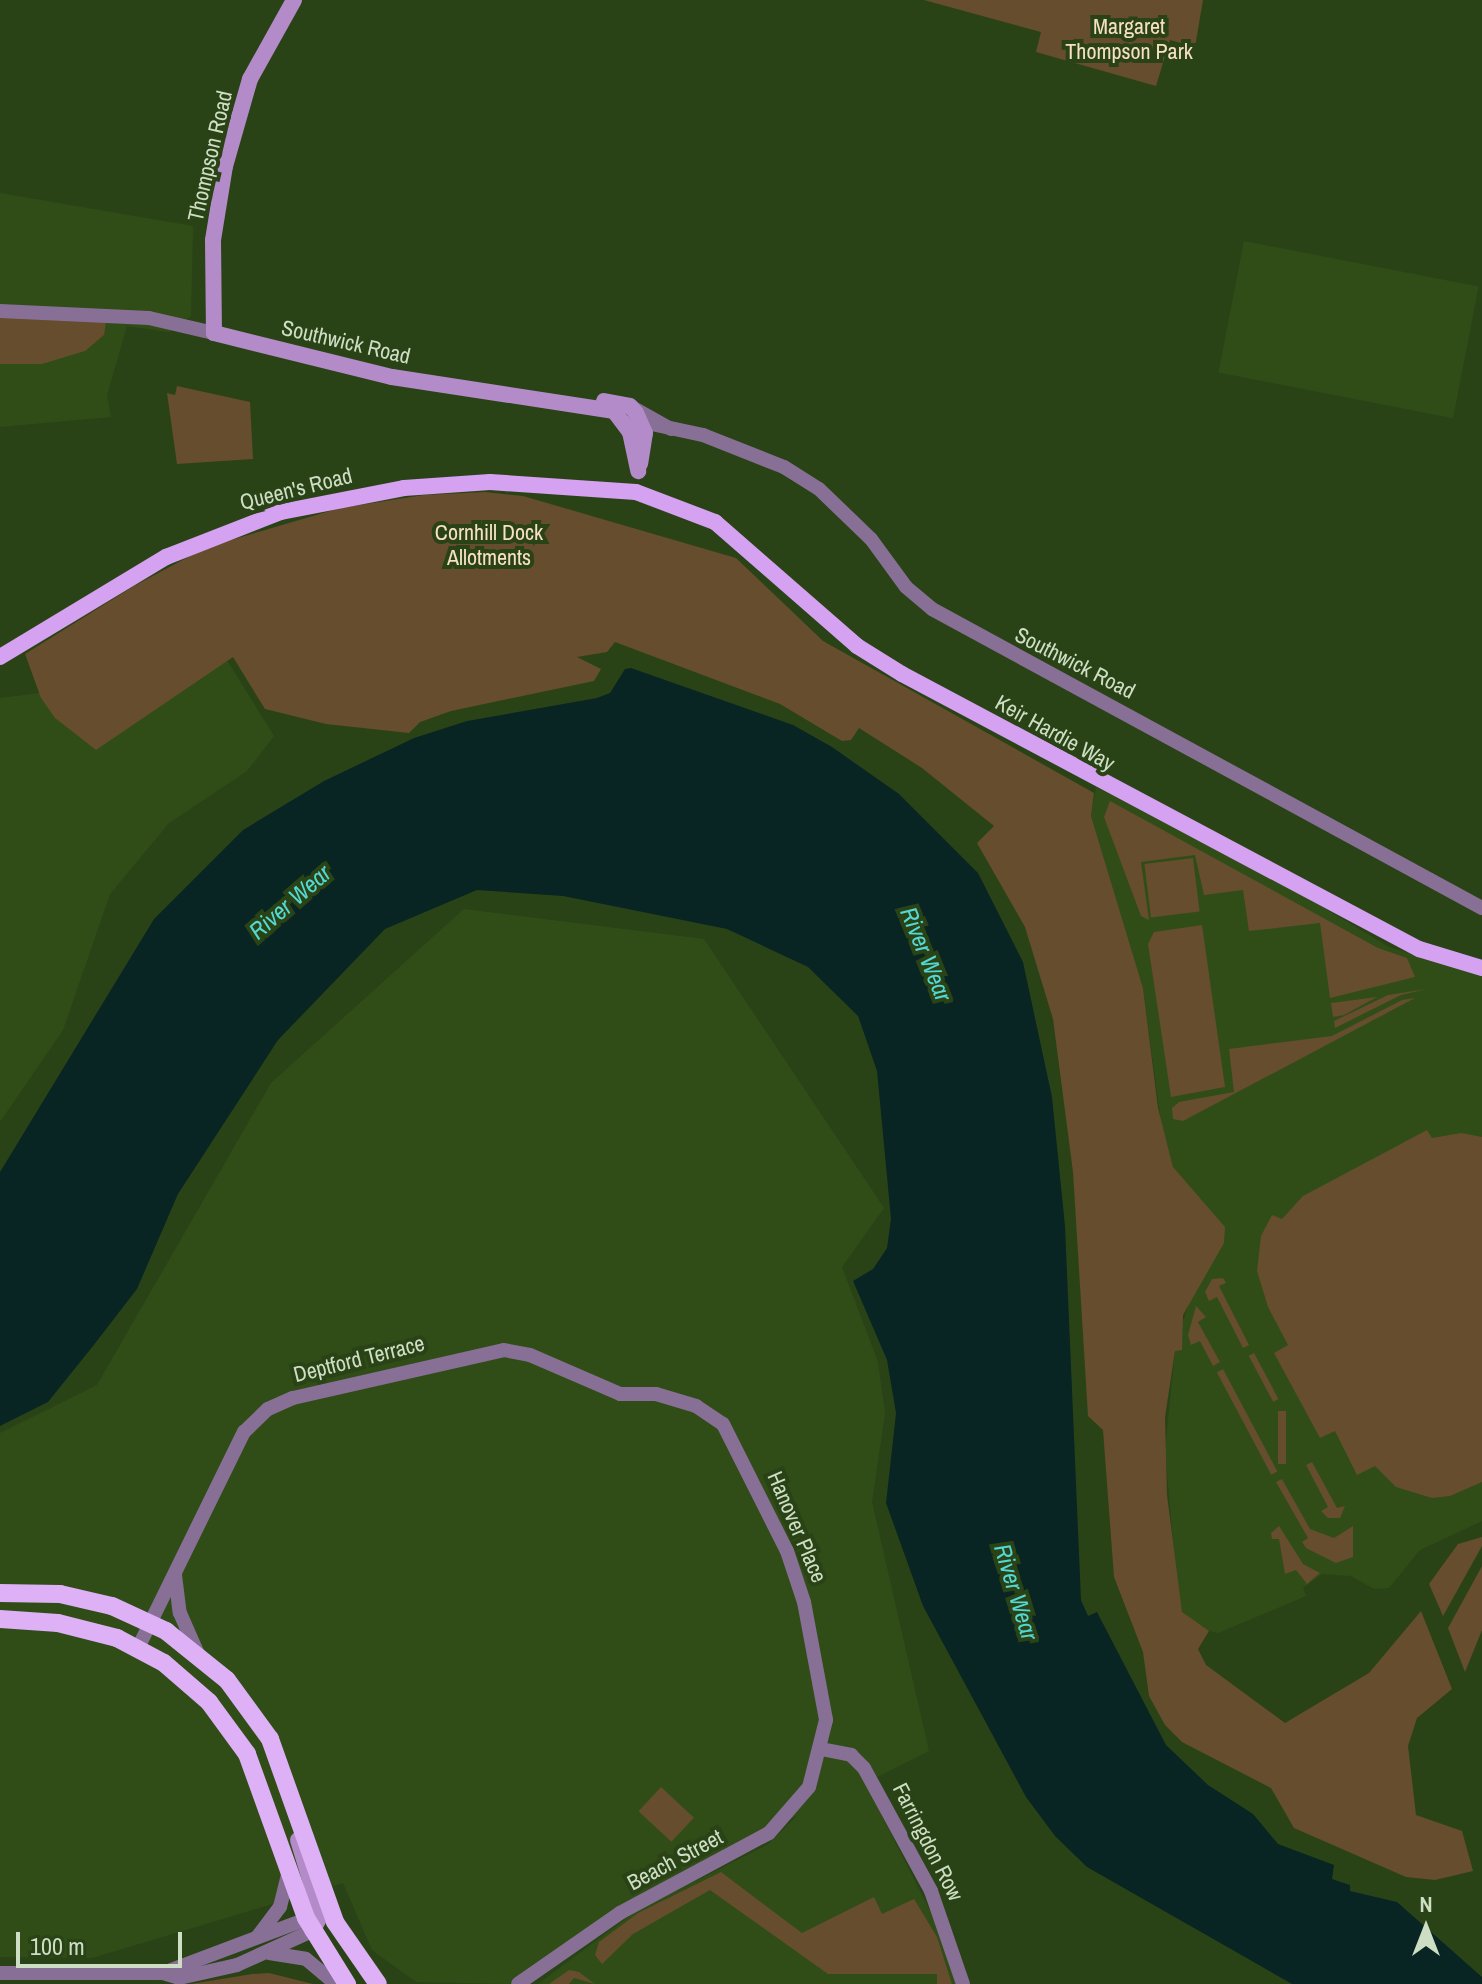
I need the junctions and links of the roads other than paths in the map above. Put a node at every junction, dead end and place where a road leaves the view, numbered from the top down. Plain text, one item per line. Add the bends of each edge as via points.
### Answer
1 (294, 0) edge
2 (0, 311) edge
3 (214, 333) junction
4 (622, 409) junction
5 (641, 424) junction
6 (675, 431) junction
7 (638, 471) junction
8 (636, 492) junction
9 (0, 657) edge
10 (1482, 908) edge
11 (1482, 968) edge
12 (634, 1394) joint
13 (177, 1567) junction
14 (0, 1593) edge
15 (0, 1619) edge
16 (151, 1623) junction
17 (138, 1648) junction
18 (199, 1655) junction
19 (821, 1749) junction
20 (289, 1872) junction
21 (318, 1922) junction
22 (257, 1937) junction
23 (265, 1954) junction
24 (0, 1973) edge
25 (163, 1973) junction
26 (336, 1984) edge
27 (347, 1984) edge
28 (378, 1984) edge
29 (518, 1984) edge
30 (963, 1984) edge

1 - 3 main road, Thompson Road via 250,79 225,166 213,251
2 - 3 street, Southwick Road via 105,315
3 - 4 main road, Southwick Road via 392,377
4 - 5 main road
4 - 6 street, Southwick Road
4 - 7 main road
5 - 6 street, Southwick Road
5 - 7 main road via 644,452
6 - 10 street, Southwick Road via 703,435 784,467 840,509 871,539 906,587 932,609
7 - 8 main road
8 - 9 main road, Queen's Road via 490,482 404,488 281,512 166,557
8 - 11 main road, Keir Hardie Way via 715,522 857,646 902,674 1419,949
12 - 13 street, Deptford Terrace via 620,1394 530,1355 504,1350 293,1398 268,1409 244,1432
12 - 19 street, Hanover Place via 656,1394 696,1406 723,1424 738,1447 787,1551 804,1602 825,1699
13 - 16 street, Deptford Terrace
13 - 18 street via 180,1613
14 - 16 highway via 87,1599
15 - 17 highway via 76,1626
16 - 17 street, Deptford Terrace
16 - 18 highway
17 - 20 highway via 192,1686 236,1736 266,1797
18 - 21 highway via 253,1710 278,1756
19 - 29 street, Beach Street via 800,1803 769,1833 620,1913
19 - 30 street, Farringdon Row via 851,1755 864,1768 931,1891
20 - 21 highway
20 - 22 street via 280,1907
21 - 22 street
21 - 23 street
21 - 27 highway
21 - 28 highway
22 - 25 street
23 - 25 street via 201,1975 179,1978
23 - 26 street via 306,1959
24 - 25 street

